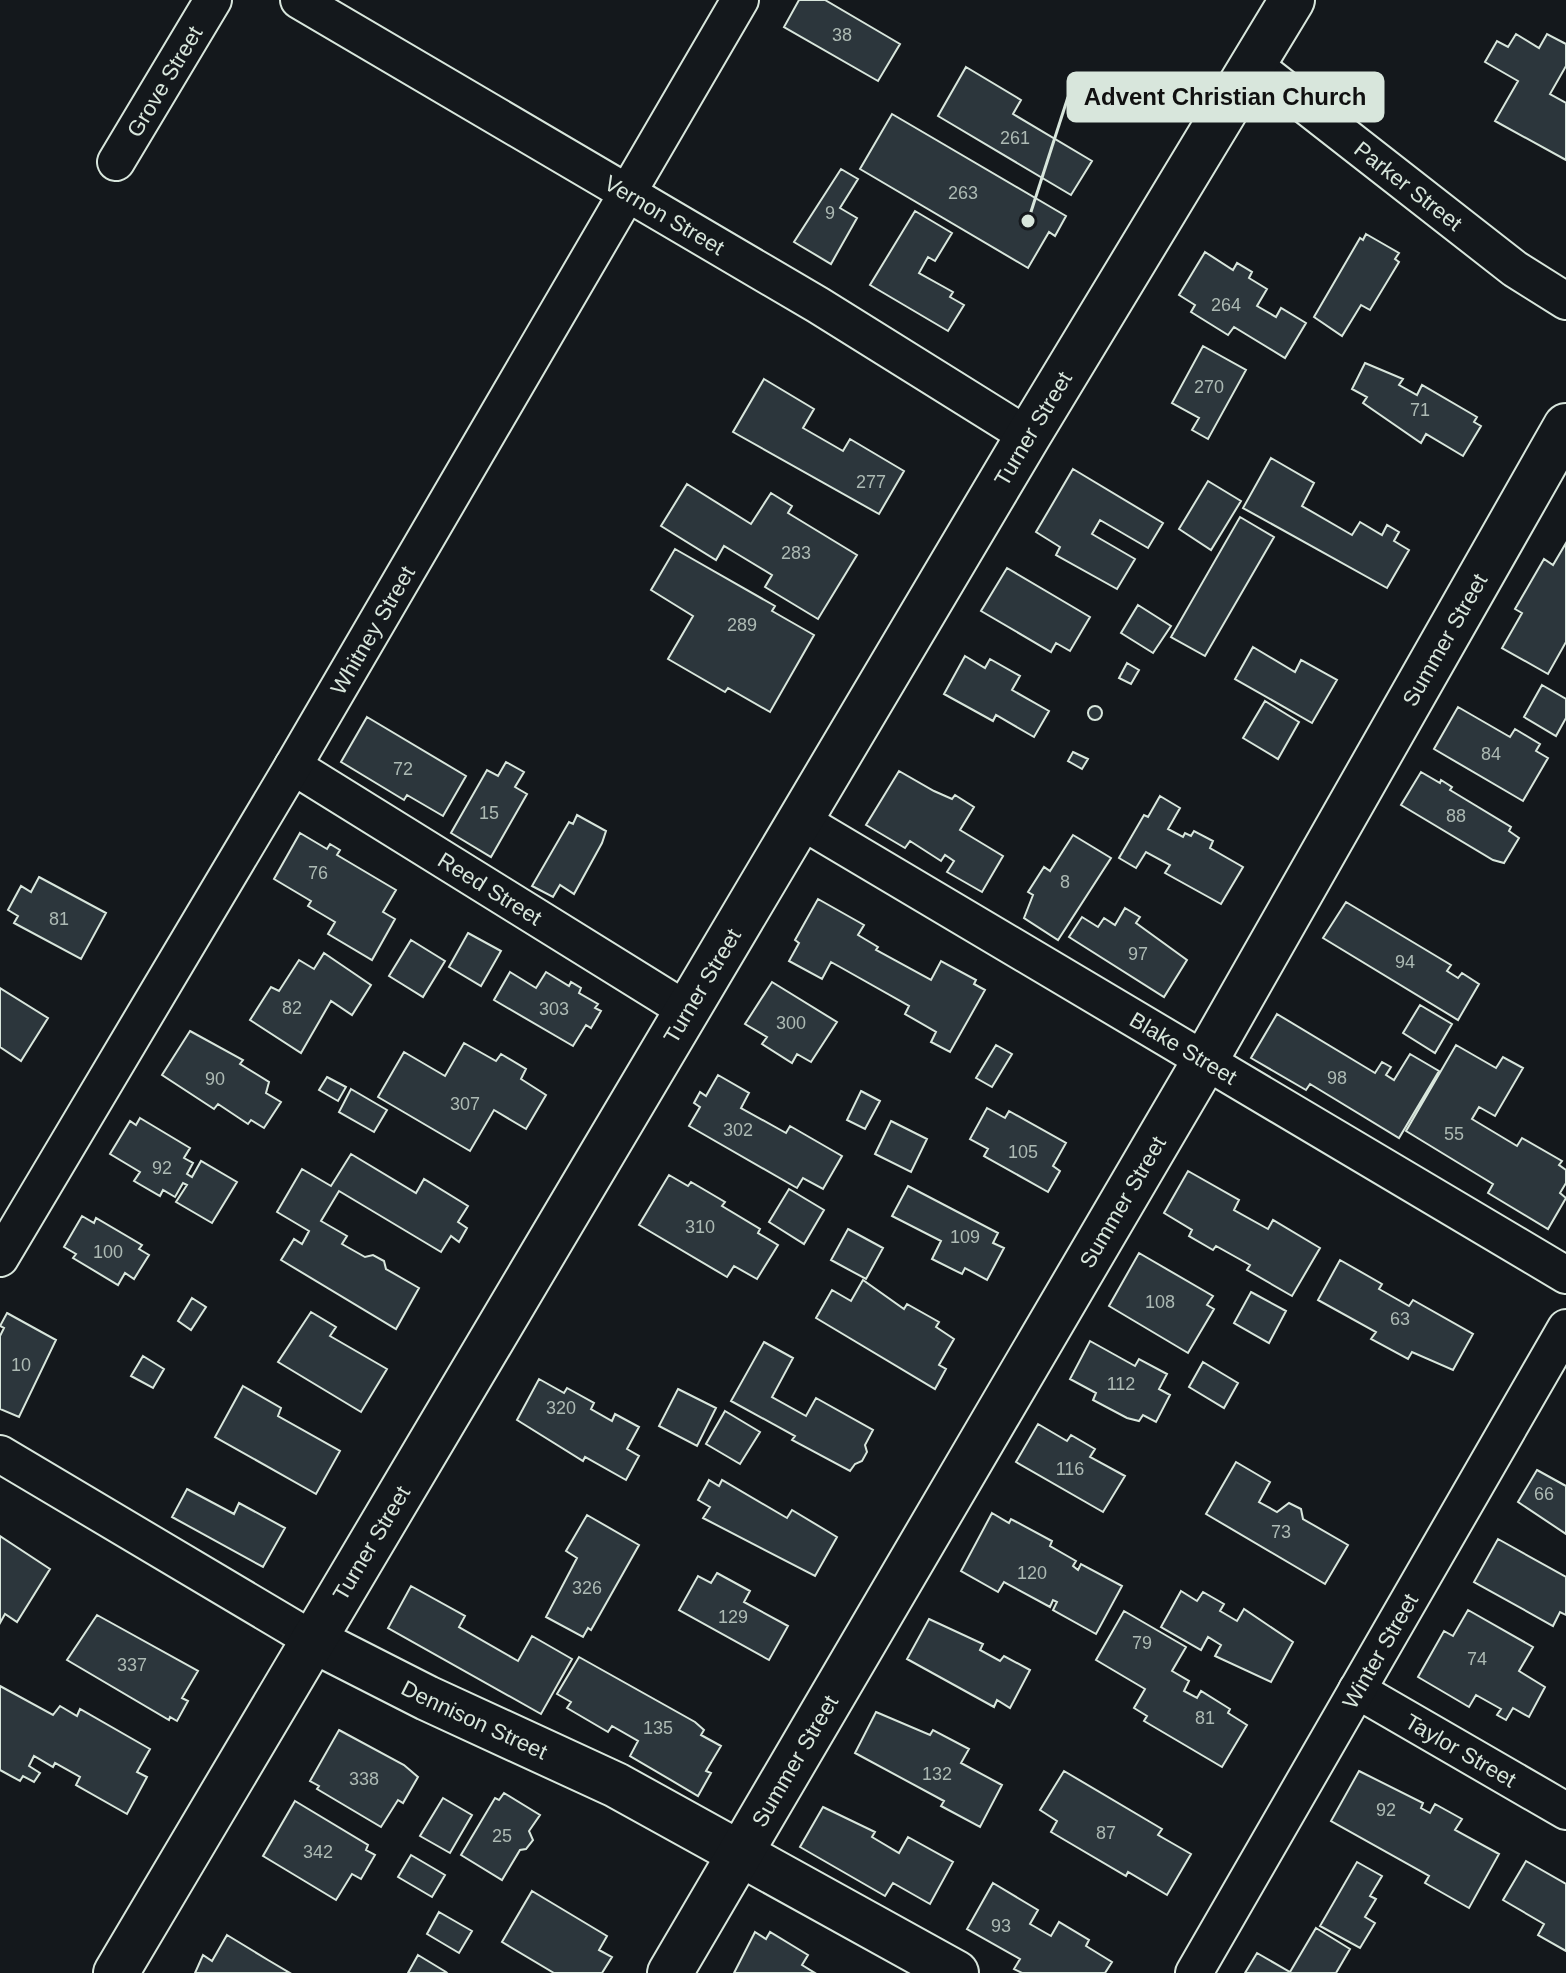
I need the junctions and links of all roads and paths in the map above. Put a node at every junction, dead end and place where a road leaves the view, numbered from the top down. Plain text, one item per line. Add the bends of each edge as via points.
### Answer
1 (213, 0) edge
2 (299, 0) edge
3 (740, 0) edge
4 (1292, 0) edge
5 (1254, 65) junction
6 (116, 162) dead end
7 (626, 194) junction
8 (1566, 301) edge
9 (1566, 426) edge
10 (1028, 436) junction
11 (293, 766) junction
12 (800, 820) junction
13 (686, 1010) junction
14 (1206, 1059) junction
15 (0, 1258) edge
16 (1566, 1275) edge
17 (1566, 1328) edge
18 (0, 1454) edge
19 (313, 1640) junction
20 (1357, 1690) junction
21 (1566, 1811) edge
22 (740, 1851) junction
23 (116, 1973) edge
24 (670, 1973) edge
25 (956, 1973) edge
26 (1194, 1973) edge

1 - 6 street, Grove Street
2 - 7 street, Vernon Street
3 - 7 street, Whitney Street
4 - 5 street, Turner Street
5 - 8 street, Parker Street via 1515,269
5 - 10 street, Turner Street
7 - 10 street, Vernon Street
7 - 11 street, Whitney Street
9 - 14 street, Summer Street
10 - 12 street, Turner Street
11 - 13 street, Reed Street
11 - 15 street, Whitney Street
12 - 13 street, Turner Street
12 - 14 street, Blake Street
13 - 19 street, Turner Street
14 - 16 street, Blake Street
14 - 22 street, Summer Street
17 - 20 street, Winter Street
18 - 19 street, Dennison Street
19 - 22 street, Dennison Street via 616,1785
19 - 23 street, Turner Street
20 - 21 street, Taylor Street
20 - 26 street, Winter Street
22 - 24 street, Summer Street
22 - 25 street, Dennison Street

